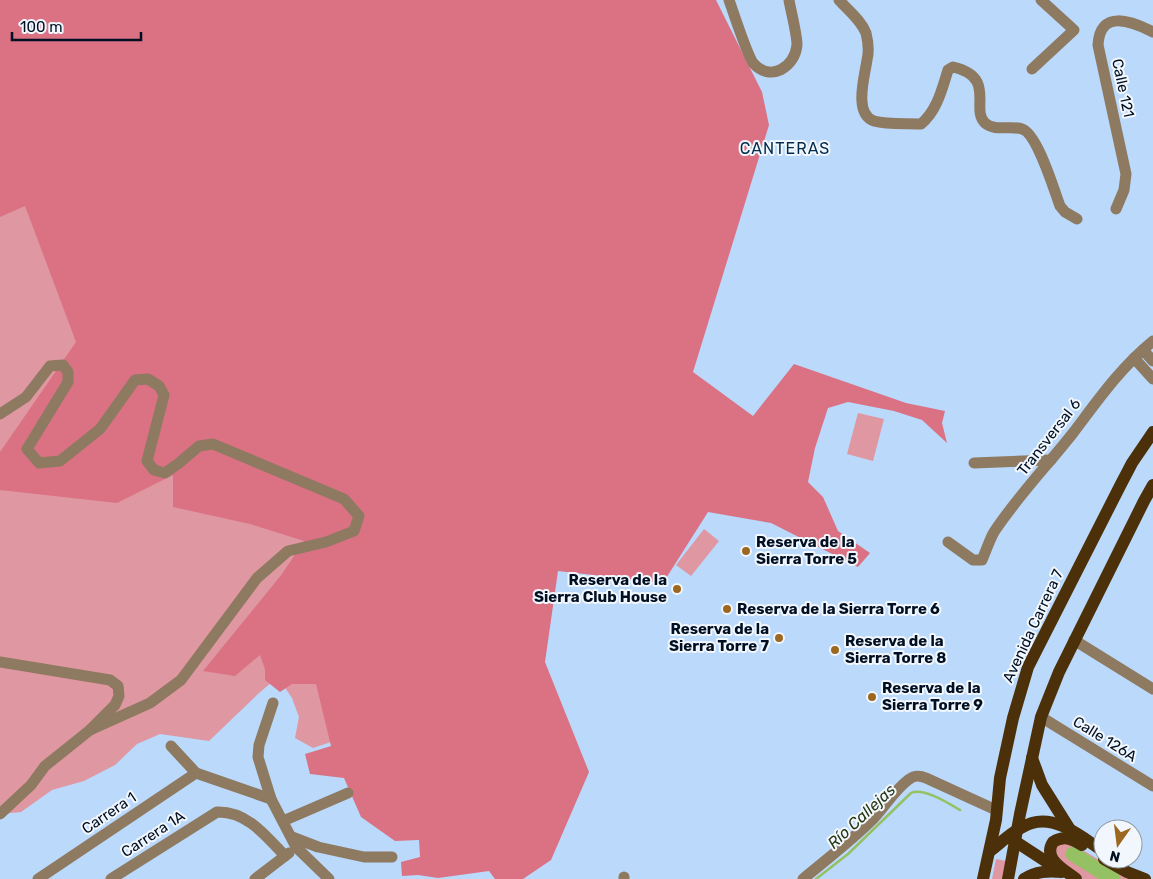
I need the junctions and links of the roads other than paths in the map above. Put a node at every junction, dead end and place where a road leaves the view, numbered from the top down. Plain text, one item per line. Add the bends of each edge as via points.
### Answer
1 (729, 0) edge
2 (789, 0) edge
3 (839, 0) edge
4 (1041, 0) edge
5 (1052, 4) edge
6 (1153, 32) edge
7 (1032, 69) dead end
8 (1116, 209) dead end
9 (1078, 219) dead end
10 (1153, 342) edge
11 (1143, 350) junction
12 (1134, 358) junction
13 (1153, 361) edge
14 (1153, 379) edge
15 (0, 414) edge
16 (1153, 432) edge
17 (1051, 460) junction
18 (974, 463) dead end
19 (1151, 492) edge
20 (948, 542) dead end
21 (1074, 640) junction
22 (0, 662) edge
23 (1153, 688) edge
24 (274, 703) dead end
25 (1041, 717) junction
26 (90, 730) junction
27 (171, 746) dead end
28 (1032, 756) junction
29 (196, 772) junction
30 (1153, 786) edge
31 (348, 793) dead end
32 (272, 799) junction
33 (0, 814) edge
34 (996, 815) junction
35 (283, 821) junction
36 (1070, 830) junction
37 (1013, 836) junction
38 (294, 842) junction
39 (1093, 845) edge
40 (990, 851) junction
41 (1093, 853) edge
42 (285, 856) junction
43 (392, 857) dead end
44 (1122, 869) edge
45 (1131, 869) edge
46 (1062, 872) junction
47 (38, 879) edge
48 (111, 879) edge
49 (255, 879) edge
50 (329, 879) edge
51 (803, 879) edge
52 (983, 879) edge
53 (1008, 879) edge
54 (1024, 879) edge
55 (1075, 879) edge
56 (1146, 879) edge

1 - 2 street via 753,64 766,73 777,73 790,62 797,46
3 - 9 street via 866,34 868,58 862,97 868,118 921,124 934,110 948,70 953,67 966,70 978,85 981,117 986,124 1021,128 1028,132 1036,143 1060,206
4 - 5 street
5 - 7 street via 1074,30
6 - 8 street, Calle 121 via 1141,26 1114,21 1101,28 1098,37 1126,174
10 - 11 street, Transversal 6
11 - 12 street, Transversal 6
11 - 13 street
12 - 14 street
12 - 17 street, Transversal 6
15 - 26 street via 26,397 50,366 62,365 68,372 68,382 27,449 38,463 60,461 100,429 135,380 148,379 159,386 164,396 147,461 154,470 165,473 199,446 213,444 344,499 359,516 354,532 288,551 257,578 181,680 150,703
16 - 34 main road, Avenida Carrera 7 via 1132,463 1028,667 1000,778
17 - 18 street
17 - 20 street, Transversal 6 via 994,534 982,560 973,560
19 - 21 main road
21 - 23 street
21 - 25 main road
22 - 26 street via 110,680 118,686 119,696 115,705
24 - 32 street via 258,757
25 - 28 main road
25 - 30 street, Calle 126A
26 - 33 street via 45,766 31,785
27 - 29 street
28 - 36 main road via 1042,785
28 - 37 main road
29 - 32 street
29 - 47 street, Carrera 1
31 - 35 street
32 - 35 street
34 - 37 main road
34 - 40 main road, Avenida Carrera 7
34 - 51 street via 919,776 908,780 844,847
35 - 38 street
36 - 37 main road via 1043,821 1034,822
36 - 39 main road
37 - 40 main road
37 - 46 main road
37 - 53 main road
38 - 42 street
38 - 43 street via 364,858
38 - 50 street
40 - 52 main road, Avenida Carrera 7
41 - 55 main road via 1068,838 1053,842 1050,850 1052,859
42 - 48 street, Carrera 1A via 246,819 217,812
42 - 49 street
44 - 56 main road
45 - 56 main road
46 - 54 main road via 1043,871
46 - 55 main road

